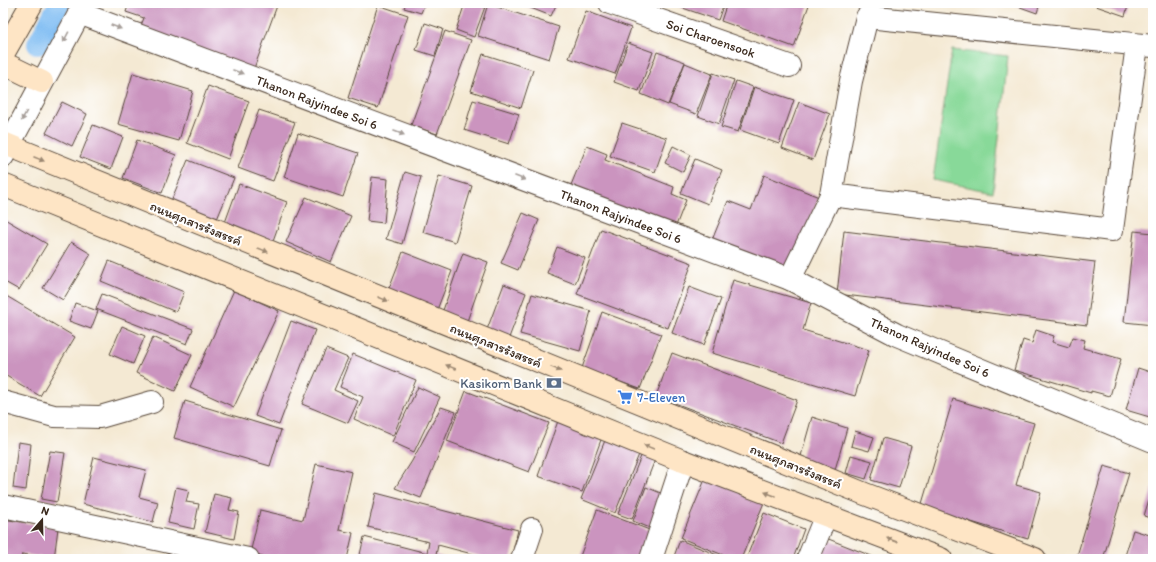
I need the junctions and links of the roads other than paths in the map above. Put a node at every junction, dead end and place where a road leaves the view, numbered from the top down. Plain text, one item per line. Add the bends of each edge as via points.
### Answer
1 (32, 3) edge
2 (610, 3) edge
3 (82, 8) edge
4 (1145, 46) edge
5 (789, 66) dead end
6 (18, 69) edge
7 (5, 148) edge
8 (3, 185) edge
9 (831, 194) junction
10 (790, 279) junction
11 (3, 402) edge
12 (152, 402) dead end
13 (1153, 441) edge
14 (683, 461) junction
15 (3, 506) edge
16 (826, 515) junction
17 (532, 529) dead end
18 (248, 559) edge
19 (522, 559) edge
20 (650, 559) edge
21 (808, 559) edge
22 (941, 559) edge
23 (1035, 559) edge

1 - 6 street
2 - 5 street, Soi Charoensook
3 -> 6 street
3 -> 10 street, Thanon Rajyindee Soi 6
4 - 9 street via 867,17 851,81
4 - 9 street via 1112,230
6 -> 7 street
7 -> 23 street, ถนนศุภสารรังสรรค์ via 865,494
14 -> 8 street
9 - 10 street
10 - 13 street, Thanon Rajyindee Soi 6 via 897,335
11 - 12 street via 54,416 100,417
16 -> 14 street
14 - 20 street
15 - 18 street
16 - 21 street
22 -> 16 street
17 - 19 street

